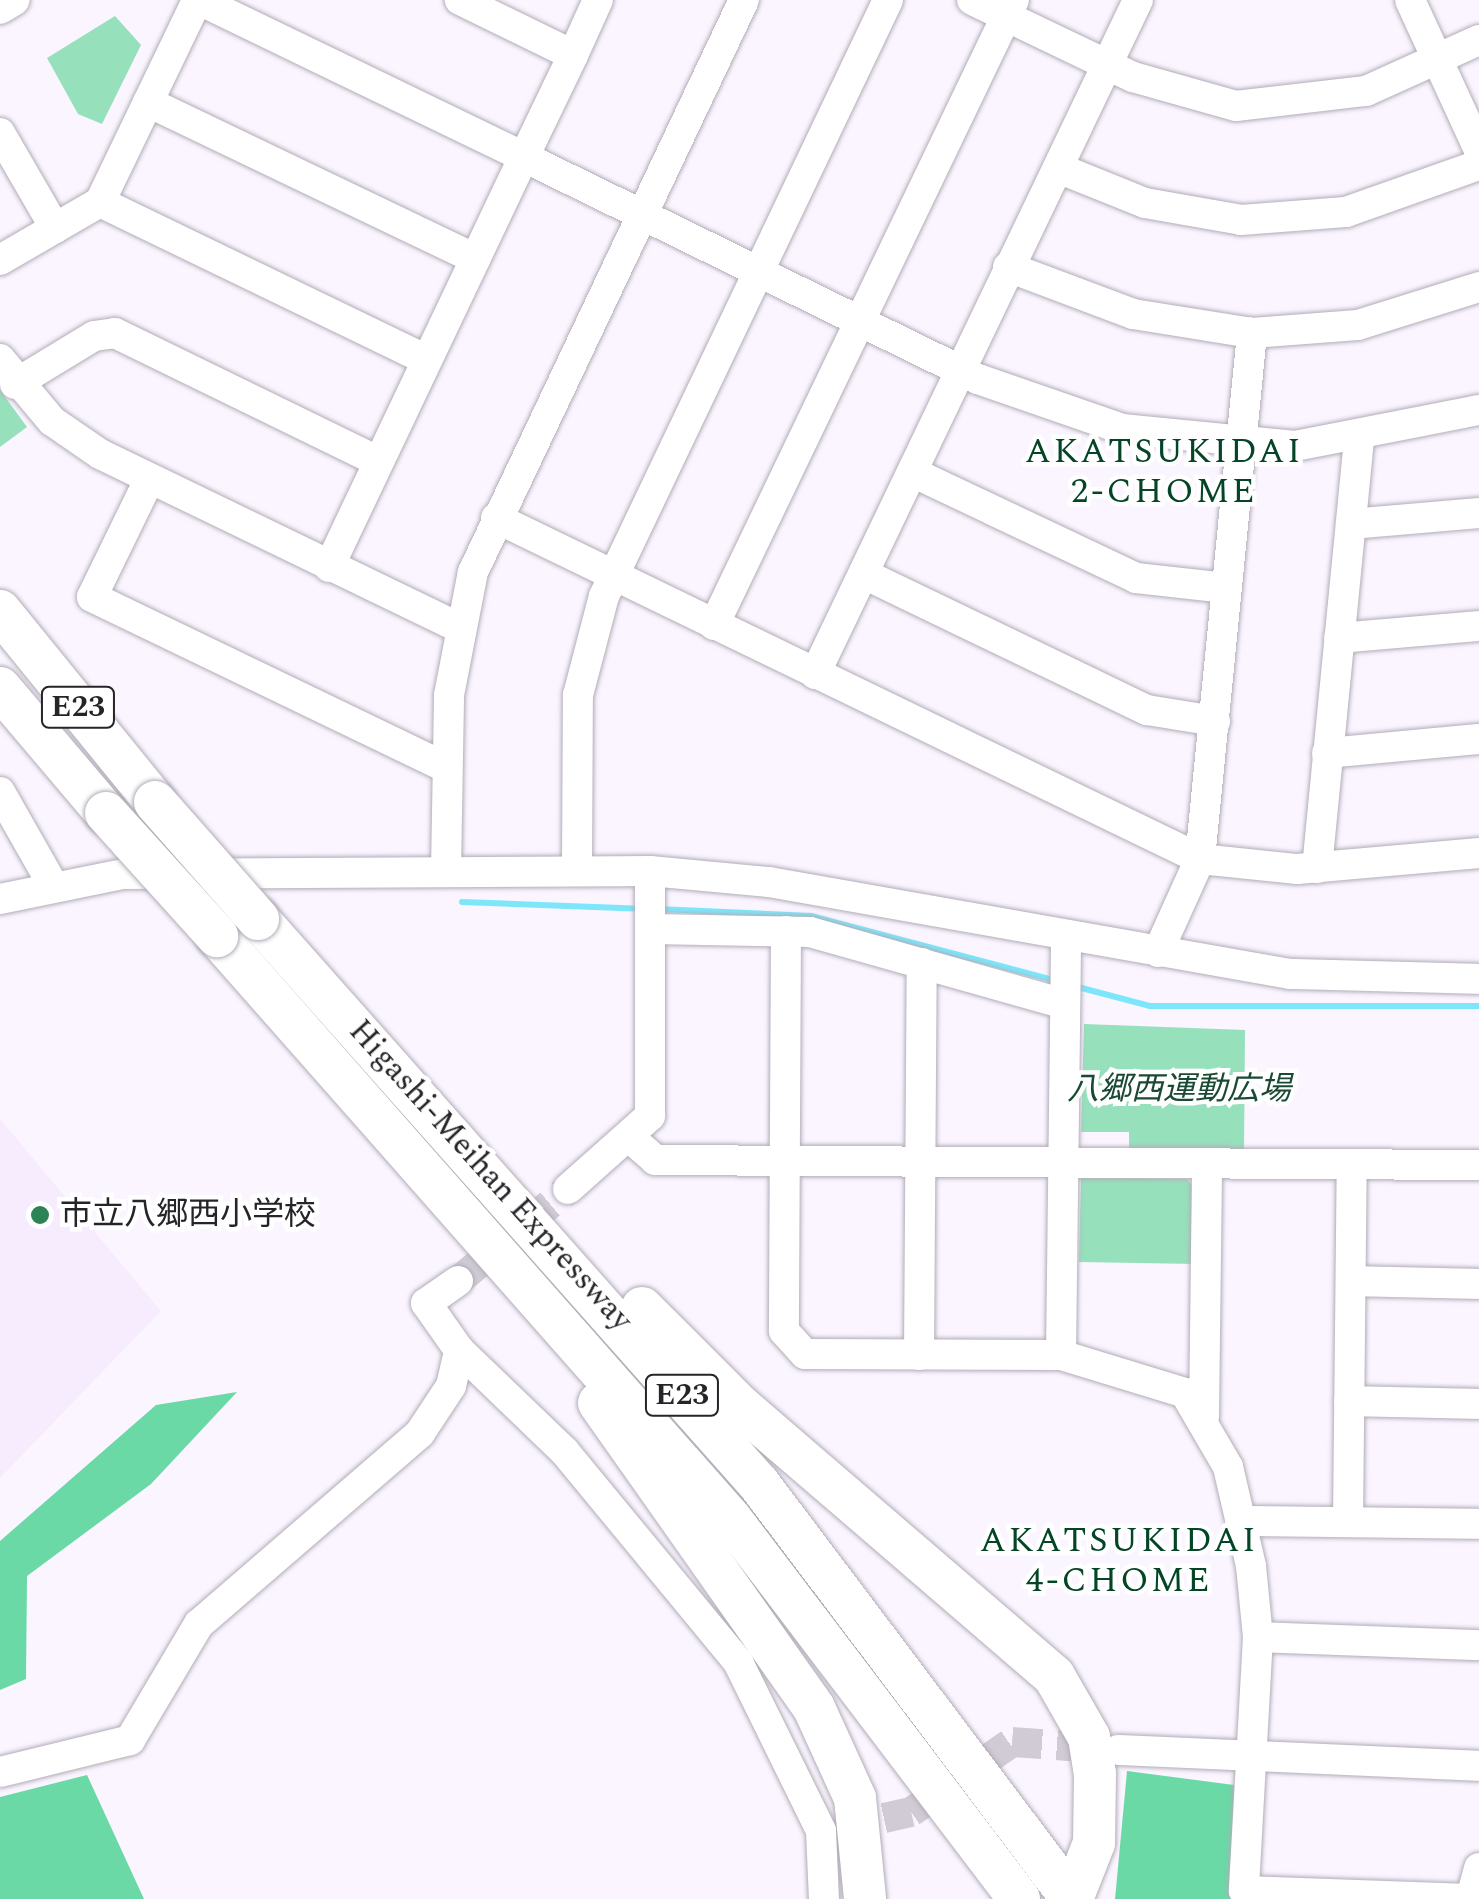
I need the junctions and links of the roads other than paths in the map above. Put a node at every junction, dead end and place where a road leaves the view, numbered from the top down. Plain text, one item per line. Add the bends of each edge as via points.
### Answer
1 (15, 0) edge
2 (198, 0) edge
3 (460, 0) edge
4 (598, 0) edge
5 (744, 0) edge
6 (888, 0) edge
7 (972, 0) edge
8 (1138, 0) edge
9 (1410, 0) edge
10 (0, 8) edge
11 (1010, 8) edge
12 (1479, 40) edge
13 (573, 55) junction
14 (1438, 59) junction
15 (1106, 64) junction
16 (148, 102) junction
17 (0, 133) edge
18 (1479, 150) edge
19 (524, 156) junction
20 (1479, 165) edge
21 (1058, 168) junction
22 (100, 202) junction
23 (641, 214) junction
24 (55, 228) junction
25 (475, 259) junction
26 (0, 260) edge
27 (1008, 268) junction
28 (759, 270) junction
29 (1479, 287) edge
30 (860, 320) junction
31 (1252, 332) junction
32 (426, 360) junction
33 (959, 369) junction
34 (8, 372) edge
35 (1479, 410) edge
36 (1359, 439) junction
37 (1242, 445) junction
38 (378, 461) junction
39 (912, 472) junction
40 (149, 480) junction
41 (1479, 513) edge
42 (496, 518) junction
43 (1351, 524) junction
44 (328, 567) junction
45 (864, 574) junction
46 (613, 575) junction
47 (1226, 588) junction
48 (0, 611) edge
49 (714, 626) junction
50 (1479, 626) edge
51 (458, 627) junction
52 (1339, 638) junction
53 (815, 674) junction
54 (0, 688) edge
55 (1214, 721) junction
56 (1479, 739) edge
57 (1328, 752) junction
58 (446, 766) junction
59 (0, 792) edge
60 (1479, 853) edge
61 (1200, 858) junction
62 (577, 868) junction
63 (1316, 868) junction
64 (446, 870) junction
65 (54, 887) junction
66 (0, 899) edge
67 (651, 905) junction
68 (786, 931) junction
69 (1066, 936) junction
70 (1158, 952) junction
71 (922, 963) junction
72 (1479, 979) edge
73 (1064, 990) junction
74 (378, 1049) junction
75 (340, 1073) junction
76 (629, 1136) junction
77 (785, 1161) junction
78 (920, 1162) junction
79 (1064, 1162) junction
80 (1207, 1164) junction
81 (1352, 1165) junction
82 (1479, 1166) edge
83 (568, 1189) tunnel mouth
84 (458, 1281) tunnel mouth
85 (1351, 1282) junction
86 (1479, 1284) edge
87 (459, 1350) junction
88 (919, 1354) junction
89 (1061, 1355) junction
90 (1350, 1402) junction
91 (1479, 1404) edge
92 (1204, 1417) junction
93 (1244, 1521) junction
94 (1348, 1521) junction
95 (1479, 1524) edge
96 (1258, 1637) junction
97 (1479, 1645) edge
98 (1118, 1750) tunnel mouth
99 (1251, 1760) junction
100 (1479, 1766) edge
101 (0, 1772) edge
102 (1479, 1868) edge
103 (1077, 1890) edge
104 (1348, 1896) edge
105 (824, 1899) edge
106 (865, 1899) edge
107 (1020, 1899) edge
108 (1474, 1899) edge

1 - 10 street
2 - 16 street
2 - 19 street
3 - 13 street
4 - 13 street
5 - 23 street
6 - 28 street
7 - 11 street
8 - 15 street
9 - 14 street
11 - 15 street
11 - 30 street
12 - 14 street
13 - 19 street
14 - 15 street via 1366,91 1275,107 1208,101
14 - 18 street
15 - 21 street
16 - 22 street
16 - 25 street
17 - 24 street
19 - 23 street
19 - 25 street
20 - 21 street via 1346,212 1241,220 1145,203
21 - 27 street
22 - 24 street
22 - 32 street
23 - 28 street
23 - 42 street
24 - 26 street
25 - 32 street
27 - 31 street via 1132,314
27 - 33 street
28 - 30 street
28 - 46 street
29 - 31 street via 1358,325
30 - 33 street
30 - 49 street
31 - 37 street
32 - 38 street
33 - 37 street via 1122,429
33 - 39 street
34 - 38 street via 114,334
34 - 40 street via 79,441
35 - 36 street
36 - 37 street
36 - 43 street
37 - 47 street
38 - 44 street
39 - 45 street
39 - 47 street via 1145,582
40 - 44 street
40 - 58 street via 92,596
41 - 43 street
42 - 46 street
42 - 51 street
43 - 52 street
44 - 51 street
45 - 53 street
45 - 55 street via 1147,710
46 - 49 street
46 - 62 street via 578,695
47 - 55 street
48 - 74 highway, Higashi-Meihan Expressway / E23, bridge via 155,802
49 - 53 street
50 - 52 street
51 - 58 street
52 - 57 street
53 - 61 street
54 - 75 highway, Higashi-Meihan Expressway / E23, bridge
55 - 61 street
56 - 57 street
57 - 63 street
58 - 64 street
59 - 65 street
60 - 63 street
61 - 63 street
61 - 70 street
62 - 64 street
62 - 67 street
64 - 65 street via 143,873
65 - 66 street
67 - 68 street
67 - 69 street via 770,882
67 - 76 street via 650,1116
68 - 71 street
68 - 77 street
69 - 70 street
69 - 73 street
70 - 72 street via 1345,979
71 - 73 street
71 - 78 street
73 - 79 street
74 - 103 highway, Higashi-Meihan Expressway / E23 via 759,1484
74 - 103 highway via 740,1406 1054,1676 1089,1737 1095,1772
75 - 106 highway via 582,1380 785,1662 855,1798
75 - 107 highway, Higashi-Meihan Expressway / E23 via 730,1518
76 - 77 street via 655,1160
76 - 83 street
77 - 78 street
77 - 88 street via 784,1331 804,1354
78 - 79 street
78 - 88 street
79 - 80 street
79 - 89 street
80 - 81 street
80 - 92 street
81 - 82 street
81 - 85 street
84 - 87 street via 426,1303
85 - 86 street
85 - 90 street
87 - 101 street via 429,1421 199,1624 130,1740
87 - 105 street via 565,1452 738,1662 829,1830
88 - 89 street
89 - 92 street via 1185,1393
90 - 91 street
90 - 94 street
92 - 93 street
93 - 94 street
93 - 96 street
94 - 95 street
96 - 97 street
96 - 99 street
98 - 99 street
99 - 100 street
99 - 104 street via 1244,1891
102 - 108 street
104 - 108 street

